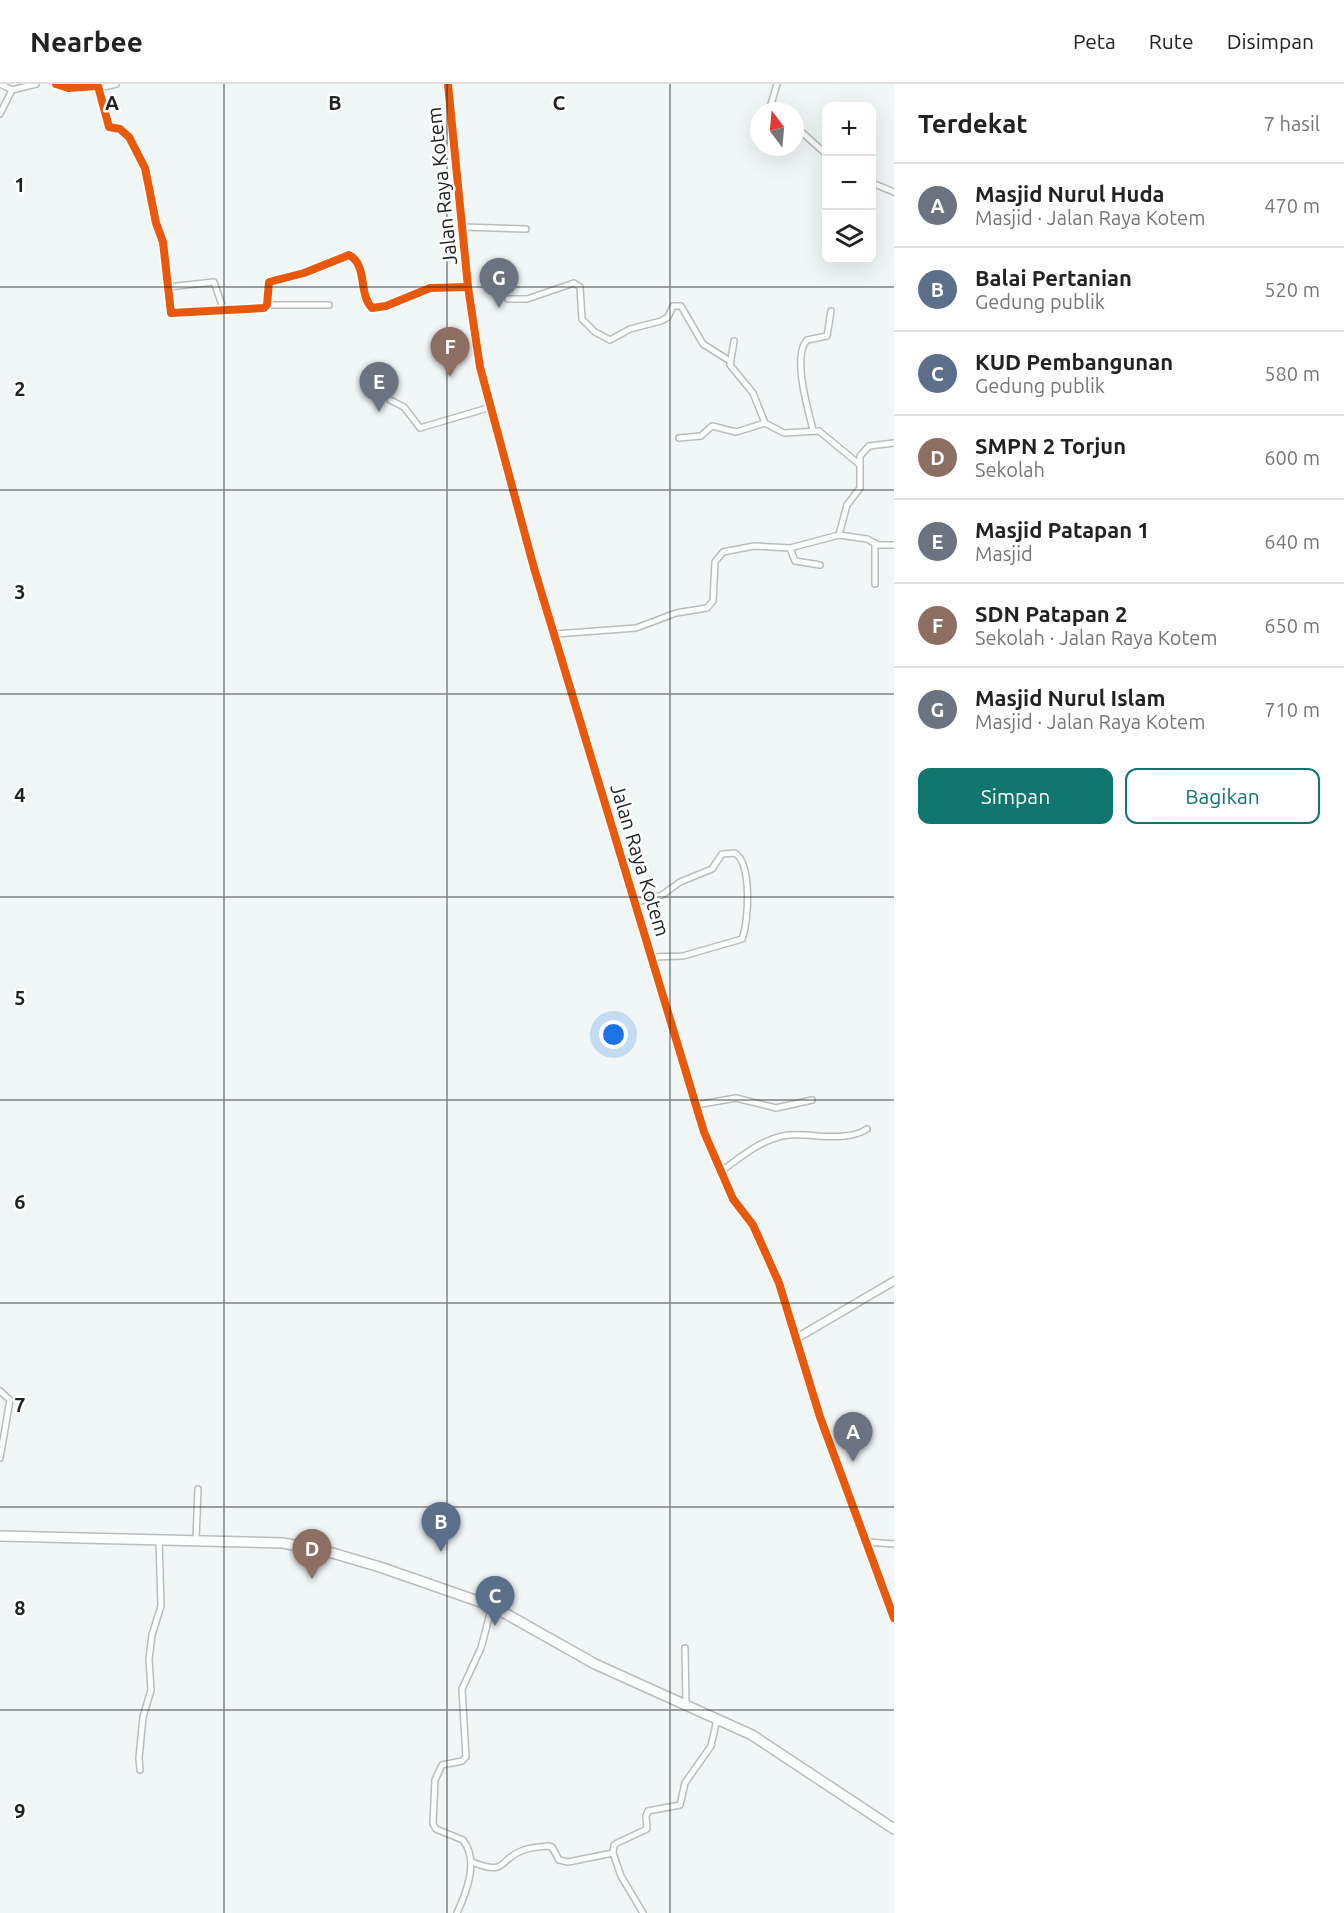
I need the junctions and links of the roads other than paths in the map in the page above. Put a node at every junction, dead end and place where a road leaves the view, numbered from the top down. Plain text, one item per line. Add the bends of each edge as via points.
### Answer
1 (0, 84) edge
2 (36, 84) edge
3 (56, 84) edge
4 (116, 84) edge
5 (448, 84) edge
6 (777, 84) edge
7 (99, 88) junction
8 (12, 90) junction
9 (772, 102) edge
10 (0, 114) edge
11 (804, 134) edge
12 (822, 150) edge
13 (876, 185) edge
14 (894, 192) edge
15 (463, 227) junction
16 (526, 229) dead end
17 (168, 287) junction
18 (468, 287) junction
19 (508, 299) dead end
20 (267, 305) junction
21 (329, 305) dead end
22 (224, 310) junction
23 (831, 311) dead end
24 (734, 341) dead end
25 (730, 361) junction
26 (390, 400) dead end
27 (491, 407) junction
28 (765, 423) junction
29 (813, 430) junction
30 (680, 438) dead end
31 (894, 443) edge
32 (859, 464) junction
33 (839, 535) junction
34 (875, 543) junction
35 (894, 545) edge
36 (790, 548) junction
37 (820, 565) dead end
38 (875, 584) dead end
39 (555, 634) junction
40 (635, 903) junction
41 (652, 957) junction
42 (813, 1100) dead end
43 (696, 1105) junction
44 (867, 1129) dead end
45 (720, 1172) junction
46 (894, 1281) edge
47 (797, 1338) junction
48 (0, 1391) edge
49 (0, 1458) edge
50 (198, 1489) dead end
51 (0, 1536) edge
52 (159, 1539) junction
53 (196, 1539) junction
54 (867, 1542) junction
55 (894, 1544) edge
56 (891, 1601) edge
57 (492, 1606) junction
58 (894, 1618) edge
59 (685, 1648) dead end
60 (686, 1705) junction
61 (717, 1719) junction
62 (140, 1770) dead end
63 (894, 1828) edge
64 (614, 1853) junction
65 (471, 1863) junction
66 (457, 1913) edge
67 (643, 1913) edge

1 - 8 street
2 - 8 street
3 - 7 street via 68,88 95,84
4 - 7 street
5 - 15 street, Jalan Raya Kotem
6 - 9 street
7 - 17 street via 110,127 129,137 145,168 163,242
8 - 10 street
11 - 12 street
13 - 14 street
15 - 16 street
15 - 18 street, Jalan Raya Kotem
17 - 22 street via 214,282
17 - 22 street via 171,313
18 - 20 street via 430,288 372,308 366,299 362,274 349,255 269,282
18 - 27 street, Jalan Raya Kotem via 480,367
19 - 25 street via 527,299 574,284 580,287 582,320 610,340 630,329 661,321 673,306 681,306 703,344
20 - 21 street
20 - 22 street via 259,309
23 - 29 street via 827,336 807,340 803,347 803,391
24 - 25 street
25 - 28 street via 753,393
26 - 27 street via 404,407 420,428
27 - 39 street, Jalan Raya Kotem
28 - 29 street via 784,434
28 - 30 street via 736,432 712,426 701,436
29 - 32 street via 825,434
31 - 32 street via 869,447 860,456
32 - 33 street via 860,488 847,505
33 - 34 street
33 - 36 street
34 - 35 street
34 - 38 street
36 - 37 street via 795,561
36 - 39 street via 754,546 723,552 715,562 713,601 698,612 675,613 636,628
39 - 40 street, Jalan Raya Kotem
40 - 41 street, Jalan Raya Kotem
40 - 41 street via 662,895 680,882 712,869 722,854 735,853 743,860 750,902 741,939 683,956
41 - 43 street, Jalan Raya Kotem
42 - 43 street via 776,1108 736,1098
43 - 45 street, Jalan Raya Kotem
44 - 45 street via 840,1136 782,1137 751,1149
45 - 47 street, Jalan Raya Kotem via 766,1252
46 - 47 street
47 - 54 street, Jalan Raya Kotem via 823,1426
48 - 49 street via 10,1400
50 - 53 street
51 - 52 highway
52 - 53 highway
52 - 62 street via 161,1606 152,1635 151,1690 143,1718
53 - 57 highway via 283,1543 329,1552
54 - 55 street
54 - 56 street, Jalan Raya Kotem
56 - 58 street, Jalan Raya Kotem
57 - 60 highway via 586,1660
57 - 65 street via 481,1648 462,1689 466,1757 440,1767 434,1797 434,1826 463,1840
59 - 60 street
60 - 61 highway
61 - 63 highway via 780,1751
61 - 64 street via 711,1746 685,1783 680,1805 648,1811 647,1829 614,1845
64 - 65 street via 568,1862 559,1860 555,1850 548,1846 523,1850 493,1869
64 - 67 street via 621,1876
65 - 66 street

